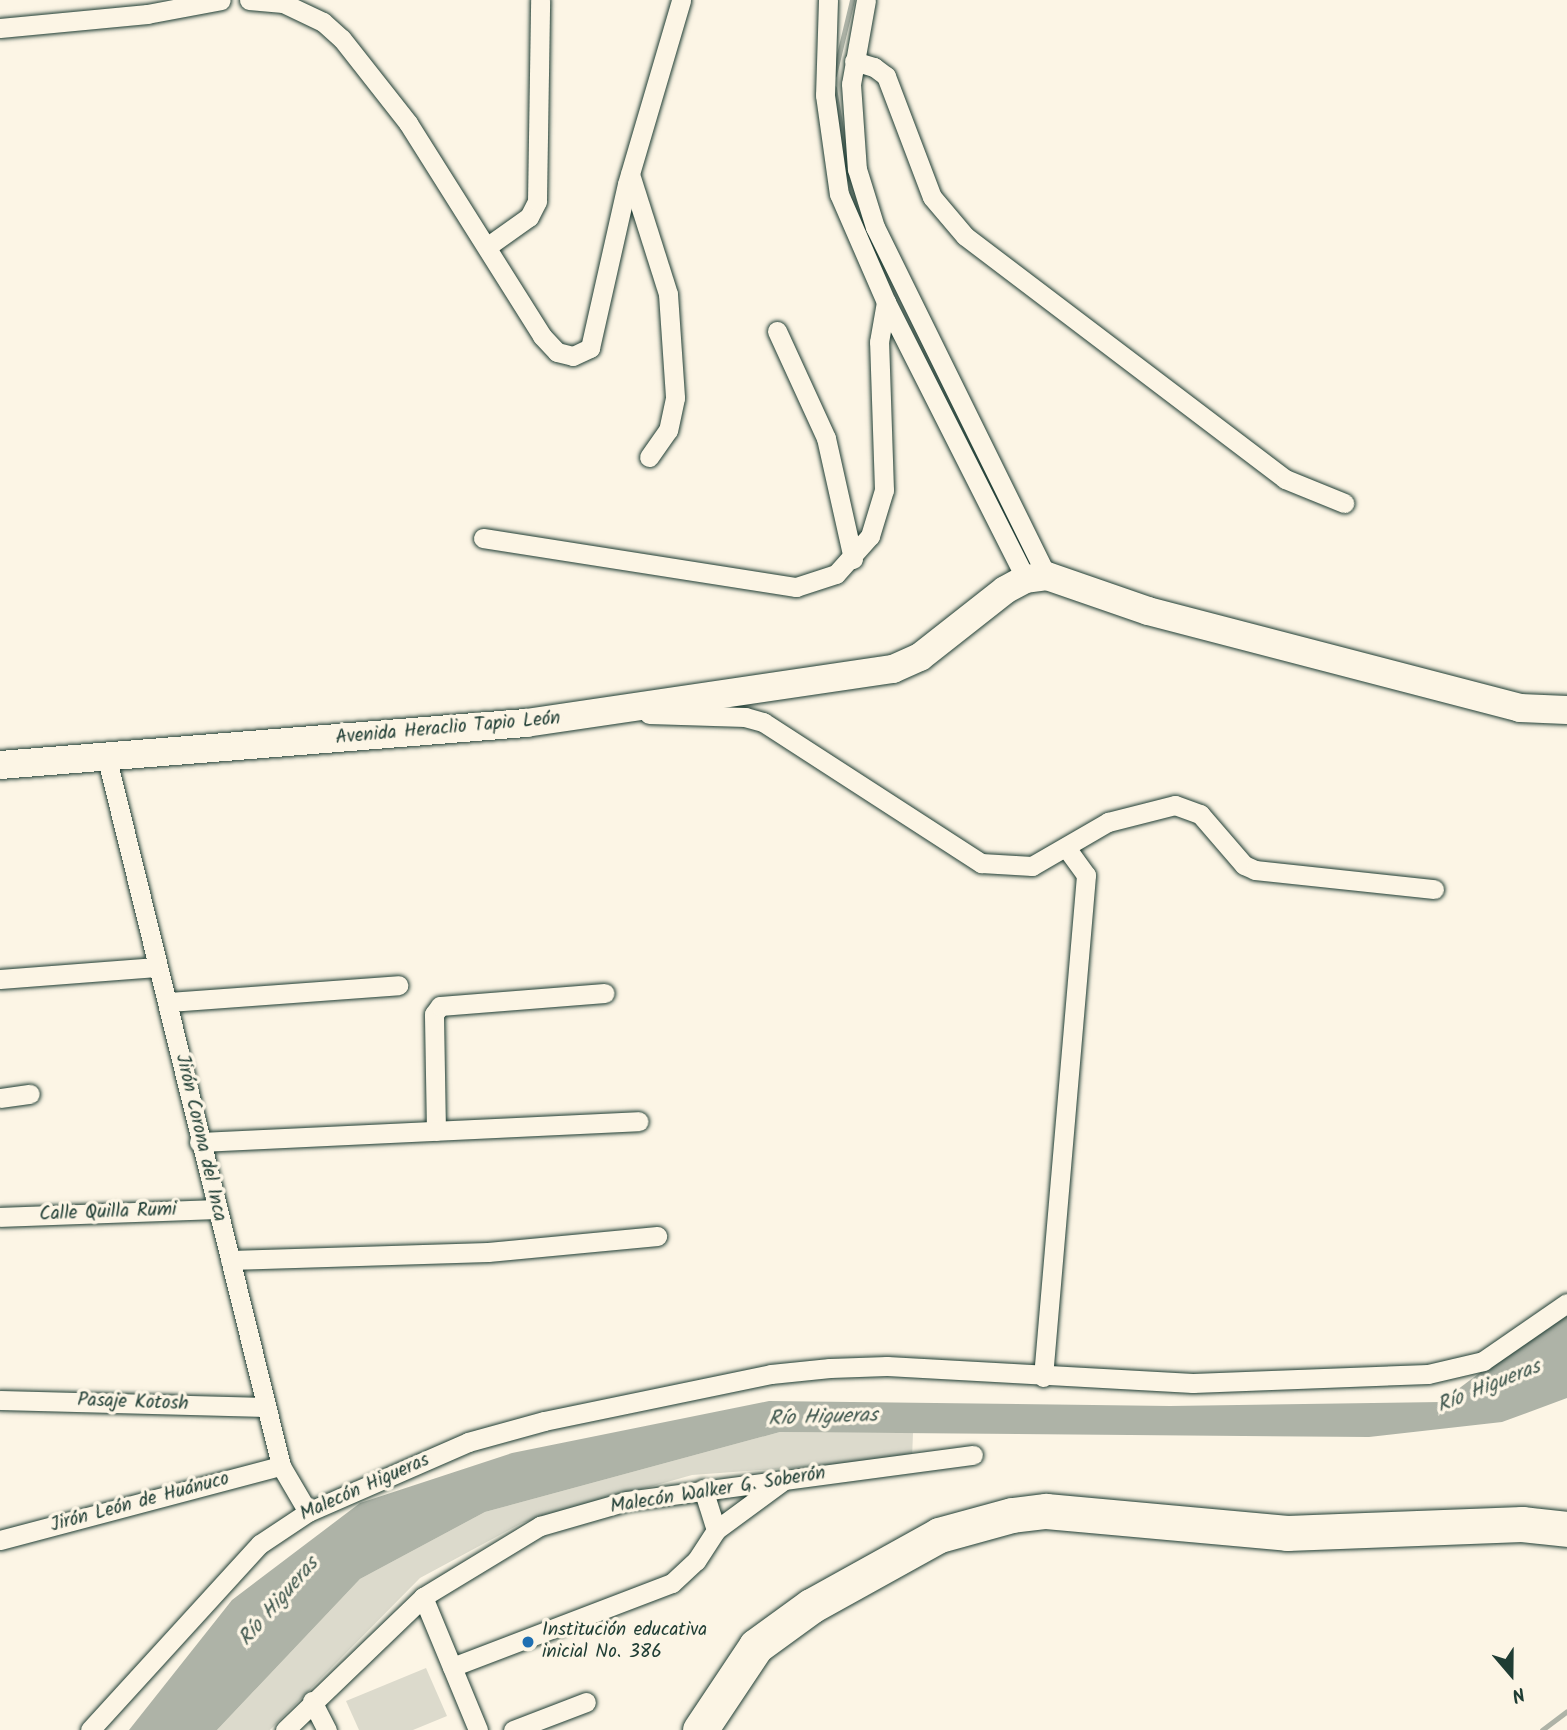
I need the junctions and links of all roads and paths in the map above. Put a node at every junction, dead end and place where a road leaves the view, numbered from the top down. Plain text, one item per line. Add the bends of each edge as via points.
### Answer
1 (221, 0) edge
2 (249, 0) edge
3 (540, 0) edge
4 (681, 0) edge
5 (828, 0) edge
6 (866, 0) edge
7 (0, 28) edge
8 (854, 61) junction
9 (629, 173) junction
10 (488, 246) junction
11 (886, 302) junction
12 (777, 331) dead end
13 (649, 457) dead end
14 (1343, 503) dead end
15 (483, 538) dead end
16 (853, 559) junction
17 (1037, 578) junction
18 (1567, 710) edge
19 (621, 711) junction
20 (107, 759) junction
21 (0, 765) edge
22 (1066, 847) junction
23 (1434, 889) dead end
24 (157, 967) junction
25 (0, 979) edge
26 (398, 985) dead end
27 (604, 993) dead end
28 (169, 1002) junction
29 (30, 1094) dead end
30 (0, 1098) edge
31 (638, 1121) dead end
32 (436, 1130) junction
33 (199, 1142) junction
34 (215, 1209) junction
35 (0, 1217) edge
36 (657, 1236) dead end
37 (230, 1260) junction
38 (1567, 1303) edge
39 (1043, 1377) junction
40 (0, 1400) edge
41 (266, 1407) junction
42 (973, 1455) dead end
43 (281, 1466) junction
44 (785, 1480) junction
45 (703, 1489) junction
46 (308, 1512) junction
47 (1567, 1529) edge
48 (716, 1530) junction
49 (0, 1540) edge
50 (423, 1597) junction
51 (452, 1667) junction
52 (312, 1701) junction
53 (586, 1702) dead end
54 (90, 1730) edge
55 (285, 1730) edge
56 (327, 1730) edge
57 (478, 1730) edge
58 (513, 1730) edge
59 (700, 1730) edge

1 - 7 street via 147,13
2 - 10 street via 283,3 323,22 342,39 408,123
3 - 10 street via 537,201 529,217
4 - 9 street
5 - 11 street via 825,95 830,152 839,194
6 - 8 street
8 - 14 street via 886,76 932,197 965,236 1284,479
8 - 17 street via 851,84 857,169 875,227
9 - 10 street via 590,348 584,353 557,352 542,336
9 - 13 street via 668,294 675,398 668,430
11 - 16 street via 879,342 884,490 870,536
11 - 17 street
12 - 16 street via 826,438
15 - 16 street via 796,587 836,574
17 - 18 street via 1520,708
17 - 19 street, Avenida Heraclio Tapio León via 1005,590 920,657 893,669
19 - 20 street, Avenida Heraclio Tapio León
19 - 22 street via 745,717 763,722 981,863 1032,866
20 - 21 street, Avenida Heraclio Tapio León
20 - 24 street, Jirón Corona del Inca
22 - 23 street via 1108,822 1175,805 1200,814 1244,865 1255,870
22 - 39 street via 1086,875
24 - 25 street
24 - 28 street, Jirón Corona del Inca
26 - 28 street
27 - 32 street via 440,1006 434,1014
28 - 33 street, Jirón Corona del Inca
29 - 30 street
31 - 32 street
32 - 33 street
33 - 34 street, Jirón Corona del Inca
34 - 35 street, Calle Quilla Rumi
34 - 37 street, Jirón Corona del Inca
36 - 37 street via 488,1252
37 - 41 street, Jirón Corona del Inca
38 - 39 street, Malecón Higueras via 1483,1361 1428,1374 1193,1383
39 - 46 street, Malecón Higueras via 887,1366 771,1374 721,1388 544,1421 468,1442
40 - 41 street, Pasaje Kotosh
41 - 43 street, Jirón Corona del Inca
42 - 44 street, Malecón Walker G. Soberón
43 - 46 street, Jirón Corona del Inca
43 - 49 street, Jirón León de Huánuco
44 - 45 street, Malecón Walker G. Soberón
44 - 48 street
45 - 48 street
45 - 50 street, Malecón Walker G. Soberón via 627,1501 540,1526
46 - 54 street, Malecón Higueras via 260,1544
47 - 59 highway via 1522,1524 1287,1533 1046,1511 1012,1515 939,1535 811,1606 756,1646
48 - 51 street via 696,1561 671,1583
50 - 51 street
50 - 52 street, Malecón Walker G. Soberón
51 - 57 street
52 - 55 street, Malecón Walker G. Soberón
52 - 56 street
53 - 58 street

